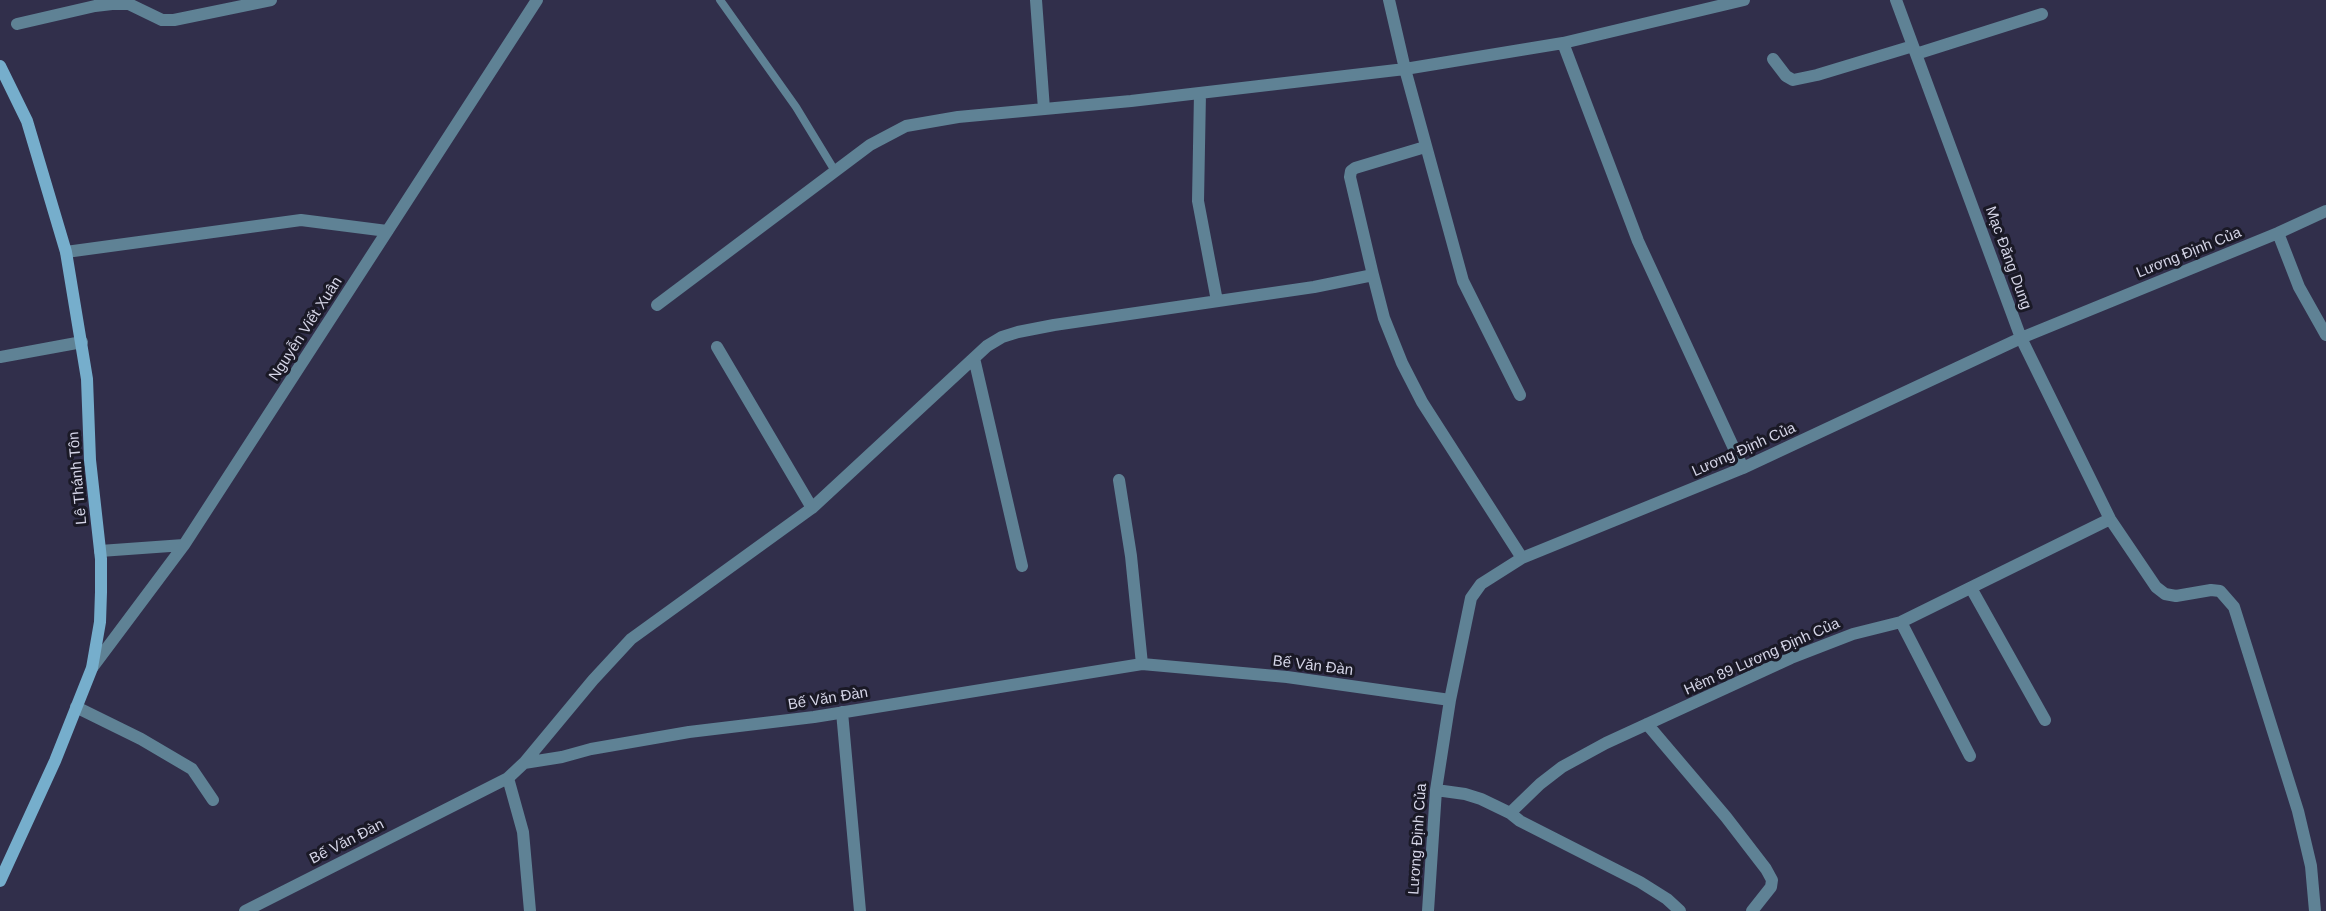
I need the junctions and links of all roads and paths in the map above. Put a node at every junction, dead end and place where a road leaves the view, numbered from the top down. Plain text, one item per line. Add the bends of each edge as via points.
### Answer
1 (271, 0) edge
2 (537, 0) edge
3 (720, 0) edge
4 (1036, 0) edge
5 (1389, 0) edge
6 (1744, 0) edge
7 (1896, 0) edge
8 (2042, 14) dead end
9 (17, 24) dead end
10 (1563, 43) junction
11 (1915, 50) junction
12 (1773, 59) dead end
13 (0, 66) edge
14 (1405, 69) junction
15 (1200, 93) junction
16 (1044, 109) junction
17 (1425, 147) junction
18 (835, 171) junction
19 (2326, 211) edge
20 (387, 231) junction
21 (2278, 233) junction
22 (66, 252) junction
23 (1373, 274) junction
24 (1217, 301) junction
25 (657, 304) dead end
26 (2326, 335) edge
27 (2021, 338) junction
28 (82, 342) junction
29 (717, 347) dead end
30 (0, 357) edge
31 (974, 358) junction
32 (1520, 395) dead end
33 (1743, 468) junction
34 (1119, 480) dead end
35 (812, 508) junction
36 (2110, 519) junction
37 (184, 545) junction
38 (100, 551) junction
39 (1522, 558) junction
40 (1022, 566) dead end
41 (1971, 588) junction
42 (1900, 622) junction
43 (1142, 664) junction
44 (92, 668) junction
45 (1450, 700) junction
46 (76, 707) junction
47 (842, 712) junction
48 (2044, 720) dead end
49 (1647, 724) junction
50 (1970, 756) dead end
51 (524, 764) junction
52 (508, 778) junction
53 (1436, 790) junction
54 (213, 800) dead end
55 (1510, 813) junction
56 (0, 881) edge
57 (245, 911) edge
58 (530, 911) edge
59 (860, 911) edge
60 (1428, 911) edge
61 (1680, 911) edge
62 (1752, 911) edge
63 (2315, 911) edge

1 - 9 street via 174,20 162,20 129,4 112,4
2 - 20 street, Nguyễn Viết Xuân
3 - 18 lane via 796,107
4 - 16 street
5 - 14 street
6 - 10 street
7 - 11 street, Mạc Đăng Dung
8 - 11 street
10 - 14 street
10 - 33 street via 1638,241
11 - 12 street via 1793,80
11 - 27 street, Mạc Đăng Dung
13 - 22 main road, Lê Thánh Tôn via 27,121
14 - 15 street
14 - 17 street
15 - 16 street
15 - 24 street via 1198,201
16 - 18 street via 906,126 870,145
17 - 23 street via 1351,171
17 - 32 street via 1462,281
18 - 25 street
19 - 21 street, Lương Định Của
20 - 22 street via 301,220
20 - 37 street, Nguyễn Viết Xuân
21 - 26 street via 2299,287
21 - 27 street, Lương Định Của
22 - 28 main road, Lê Thánh Tôn
23 - 24 street
23 - 39 street via 1388,327 1422,402
24 - 31 street via 1018,332 994,342
27 - 33 street, Lương Định Của
27 - 36 street, Mạc Đăng Dung
28 - 30 street
28 - 38 main road, Lê Thánh Tôn
29 - 35 street
31 - 35 street
31 - 40 street
33 - 39 street, Lương Định Của
34 - 43 street
35 - 51 street via 631,639
36 - 41 street, Hẻm 89 Lương Định Của
36 - 63 street, Mạc Đăng Dung via 2156,587 2165,594 2220,591 2234,607 2301,820
37 - 38 street
37 - 44 street, Nguyễn Viết Xuân
38 - 44 main road, Lê Thánh Tôn via 100,622
39 - 45 street, Lương Định Của via 1481,584 1470,598
41 - 42 street, Hẻm 89 Lương Định Của
41 - 48 street
42 - 49 street, Hẻm 89 Lương Định Của via 1853,634 1791,658
42 - 50 street
43 - 45 street, Bế Văn Đàn
43 - 47 street, Bế Văn Đàn
44 - 46 main road, Lê Thánh Tôn
45 - 53 street, Lương Định Của
46 - 54 street via 192,769
46 - 56 main road, Lê Thánh Tôn
47 - 51 street, Bế Văn Đàn via 689,732
47 - 59 street
49 - 55 street, Hẻm 89 Lương Định Của via 1562,767
49 - 62 street via 1766,869 1771,887
51 - 52 street, Bế Văn Đàn
52 - 57 street, Bế Văn Đàn
52 - 58 street via 523,832
53 - 55 street via 1473,796
53 - 60 street, Lương Định Của
55 - 61 street via 1640,882

